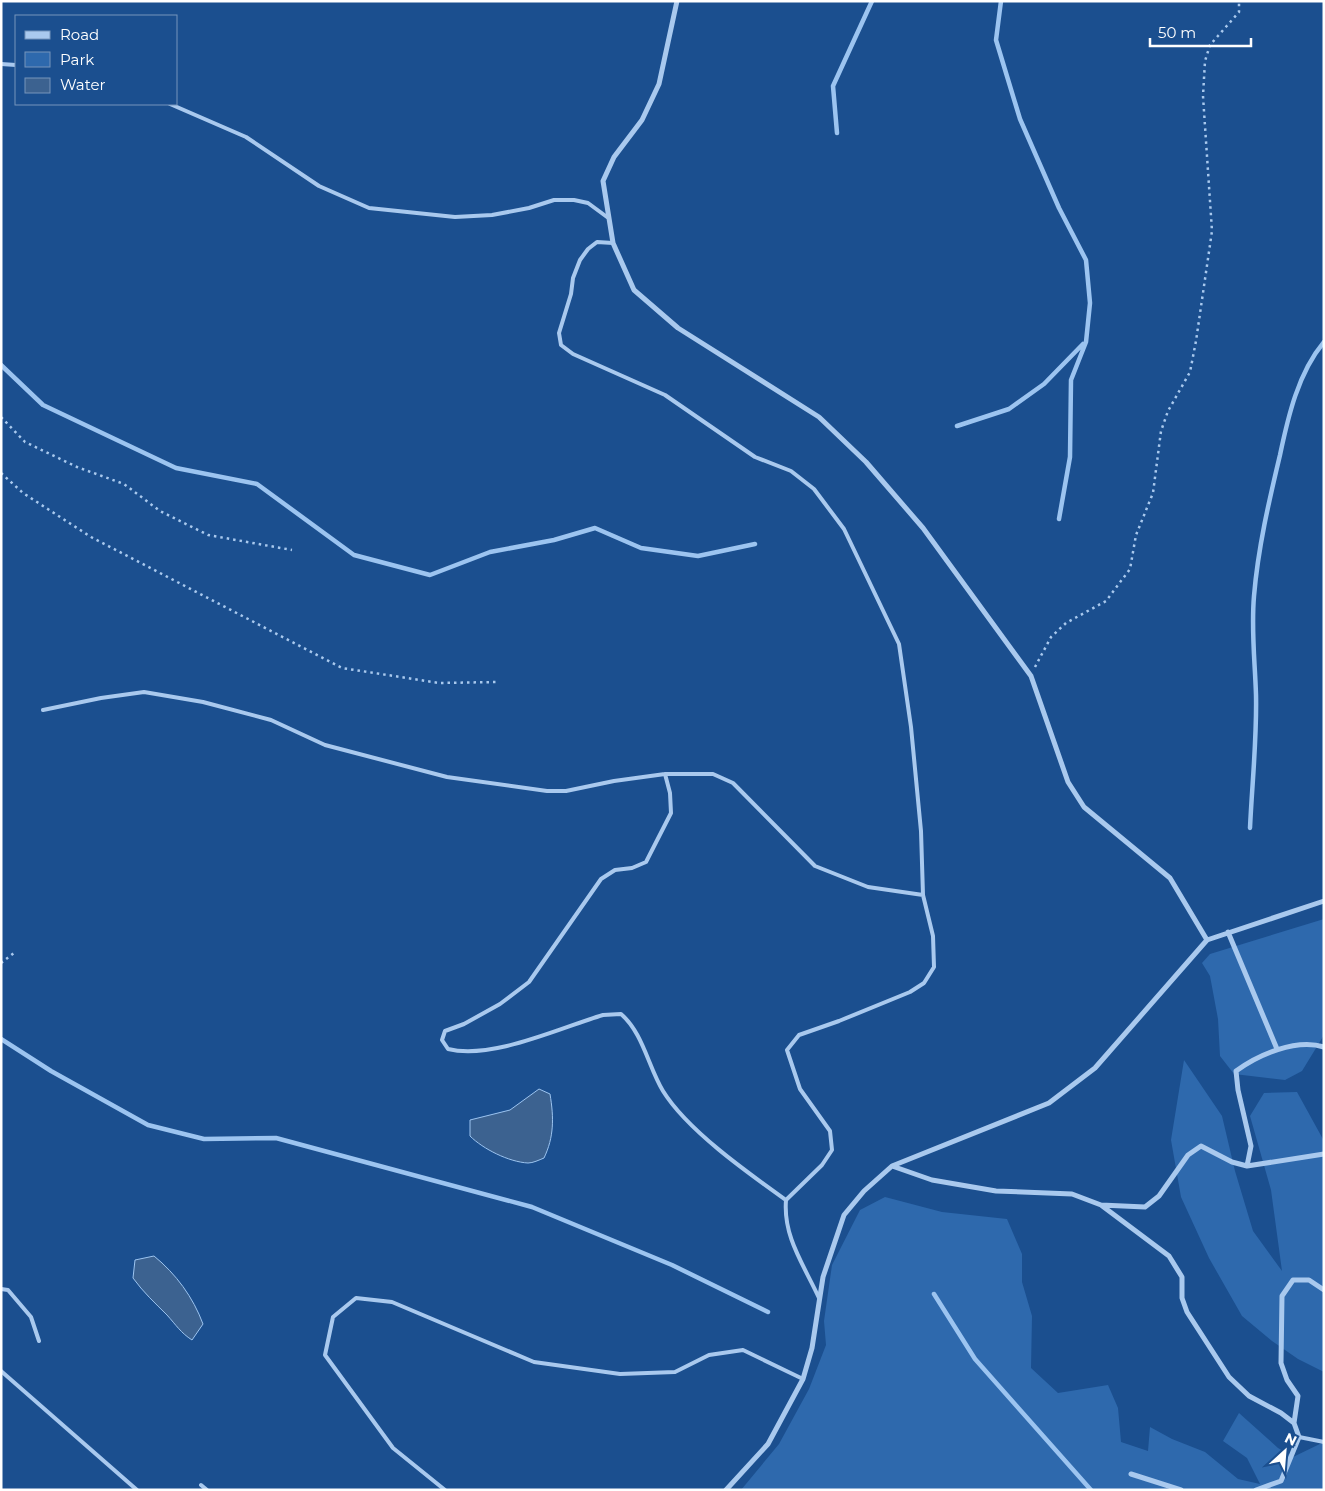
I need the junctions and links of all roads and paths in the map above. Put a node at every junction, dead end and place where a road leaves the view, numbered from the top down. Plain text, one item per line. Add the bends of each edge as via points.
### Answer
1 (677, 1) edge
2 (1239, 1) edge
3 (1, 64) edge
4 (15, 65) edge
5 (172, 105) edge
6 (607, 217) junction
7 (613, 243) junction
8 (1, 417) edge
9 (1, 473) edge
10 (292, 550) dead end
11 (1031, 676) junction
12 (497, 682) dead end
13 (43, 710) dead end
14 (665, 774) junction
15 (923, 895) junction
16 (1324, 901) edge
17 (1228, 932) junction
18 (1207, 940) junction
19 (14, 953) dead end
20 (1, 963) edge
21 (1324, 1047) edge
22 (1277, 1049) junction
23 (1324, 1154) edge
24 (892, 1166) junction
25 (1247, 1166) junction
26 (786, 1200) junction
27 (1101, 1205) junction
28 (1, 1289) edge
29 (1324, 1290) edge
30 (819, 1298) junction
31 (39, 1341) dead end
32 (1, 1371) edge
33 (803, 1379) junction
34 (1294, 1423) junction
35 (1299, 1437) junction
36 (1324, 1442) edge
37 (1130, 1474) dead end
38 (201, 1485) dead end
39 (137, 1490) edge
40 (207, 1490) edge
41 (445, 1490) edge
42 (726, 1490) edge
43 (1181, 1490) edge
44 (1256, 1490) edge

1 - 6 street via 659,84 642,120 614,158 603,181
2 - 11 path via 1239,12 1210,44 1205,61 1203,96 1212,231 1196,341 1190,372 1168,411 1161,431 1153,493 1136,535 1130,569 1106,601 1066,623 1051,637
3 - 4 lane
5 - 6 lane via 246,137 319,186 369,208 455,217 529,208 554,200 574,200 588,203
6 - 7 street
7 - 11 street via 634,290 678,328 819,418 866,462 923,528
7 - 15 lane via 597,242 580,260 559,333 561,345 573,354 664,396 755,457 791,471 814,489 844,529 899,644 921,832
8 - 10 path via 25,442 77,467 124,484 160,511 208,536
9 - 12 path via 23,493 91,537 342,668 439,683
11 - 18 street via 1068,782 1084,806 1170,878
13 - 14 lane via 144,692 193,700 271,720 325,745 447,777 547,791 566,791
14 - 15 lane via 713,774 733,783 815,866 868,887
14 - 26 lane via 672,813 646,862 615,870 602,879 528,982 500,1004 445,1031 442,1040 448,1049 463,1053 498,1048 603,1014 621,1014 631,1023 664,1092 691,1125
15 - 26 lane via 933,936 934,956 934,967 924,983 910,992 799,1035 787,1050 800,1088 830,1131 832,1150
16 - 17 street
17 - 18 street
17 - 22 street
18 - 24 street via 1095,1068 1049,1103
19 - 20 path
21 - 22 street via 1315,1044
22 - 25 street via 1254,1058 1236,1071 1251,1146
23 - 25 street
24 - 27 street via 941,1182 996,1191 1072,1194
24 - 30 street via 864,1190 844,1215
25 - 27 street via 1201,1146 1188,1155 1159,1196 1145,1207
26 - 30 lane via 784,1217 790,1242
27 - 34 street via 1169,1256 1182,1277 1182,1298 1187,1312 1229,1377 1249,1396
28 - 31 lane via 8,1290 31,1317
29 - 34 street via 1309,1280 1293,1280 1282,1296 1281,1363 1298,1396
30 - 33 street via 812,1348
32 - 39 lane
33 - 41 lane via 743,1350 709,1355 675,1372 620,1374 534,1362 392,1302 356,1298 332,1317 325,1355 393,1448
33 - 42 street via 768,1444
34 - 35 street
35 - 36 lane
35 - 44 street via 1281,1481
37 - 43 street
38 - 40 lane

